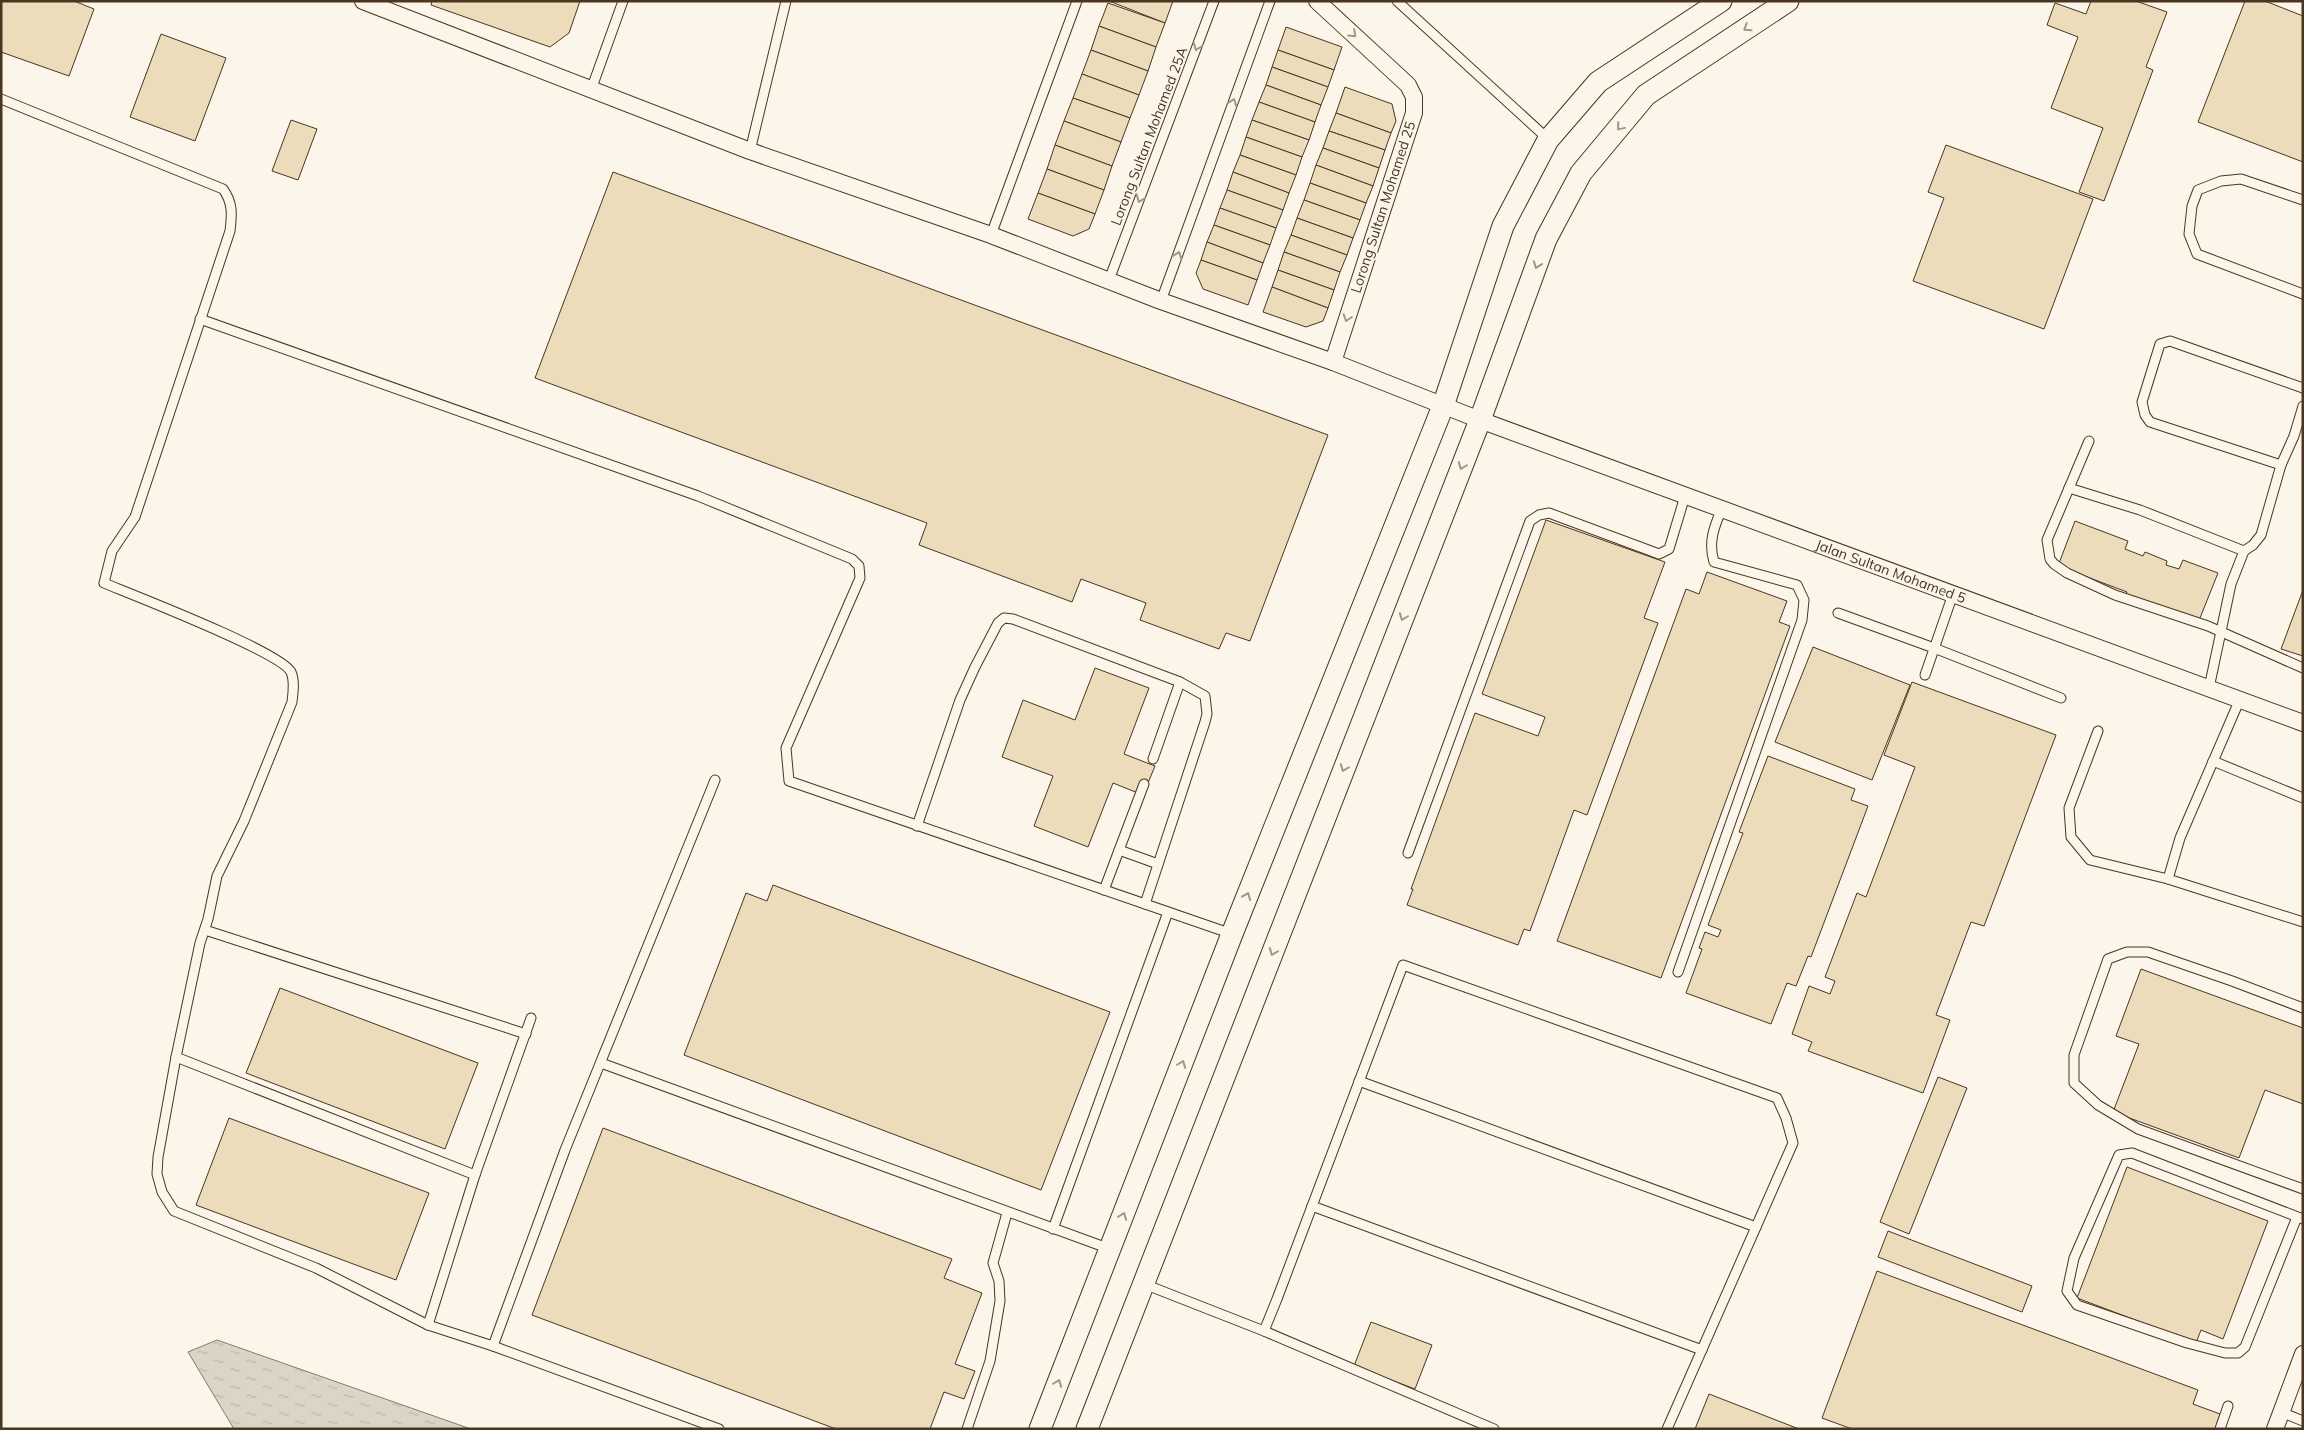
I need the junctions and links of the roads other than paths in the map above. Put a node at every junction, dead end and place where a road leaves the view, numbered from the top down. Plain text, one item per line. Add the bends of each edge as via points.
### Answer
1 (363, 1) edge
2 (623, 1) edge
3 (786, 1) edge
4 (1077, 1) edge
5 (1214, 1) edge
6 (1270, 1) edge
7 (1317, 1) edge
8 (1397, 1) edge
9 (1721, 1) edge
10 (1788, 1) edge
11 (591, 90) junction
12 (1, 99) edge
13 (1548, 140) junction
14 (750, 151) junction
15 (2303, 200) edge
16 (991, 235) junction
17 (1109, 280) junction
18 (2303, 294) edge
19 (1161, 301) junction
20 (200, 319) junction
21 (1333, 362) junction
22 (2303, 388) edge
23 (1443, 406) junction
24 (2303, 406) edge
25 (1480, 420) junction
26 (2089, 441) dead end
27 (2281, 465) junction
28 (2069, 488) junction
29 (1685, 496) junction
30 (1722, 508) junction
31 (2244, 551) junction
32 (1953, 594) junction
33 (1838, 613) dead end
34 (2222, 633) junction
35 (1934, 648) junction
36 (2303, 668) edge
37 (1925, 675) dead end
38 (1180, 682) junction
39 (2209, 688) junction
40 (2061, 698) dead end
41 (2240, 699) junction
42 (2303, 723) edge
43 (2098, 731) dead end
44 (1154, 759) dead end
45 (2213, 761) junction
46 (716, 780) dead end
47 (1144, 784) dead end
48 (2303, 798) edge
49 (917, 826) junction
50 (1119, 850) junction
51 (1408, 853) dead end
52 (1158, 864) junction
53 (2168, 879) junction
54 (1104, 890) junction
55 (1145, 904) junction
56 (1168, 912) junction
57 (2303, 922) edge
58 (205, 930) junction
59 (1232, 934) junction
60 (1678, 972) dead end
61 (2303, 1008) edge
62 (531, 1018) dead end
63 (526, 1034) junction
64 (176, 1057) junction
65 (601, 1063) junction
66 (1359, 1081) junction
67 (475, 1175) junction
68 (2303, 1189) edge
69 (1312, 1206) junction
70 (1007, 1213) junction
71 (2300, 1218) edge
72 (1756, 1227) junction
73 (1053, 1229) junction
74 (1110, 1249) junction
75 (1144, 1284) junction
76 (428, 1325) junction
77 (1264, 1331) junction
78 (493, 1346) junction
79 (1702, 1350) junction
80 (2303, 1354) edge
81 (2228, 1406) dead end
82 (2281, 1412) junction
83 (2303, 1421) edge
84 (719, 1429) edge
85 (968, 1429) edge
86 (1040, 1429) edge
87 (1088, 1429) edge
88 (1494, 1429) edge
89 (1667, 1429) edge
90 (2220, 1429) edge
91 (2274, 1429) edge

1 - 11 street, Jalan Sultan Mohamed 5
2 - 11 lane
3 - 14 lane
4 - 16 lane
5 -> 17 lane, Lorong Sultan Mohamed 25A
19 -> 6 lane
7 -> 21 street, Lorong Sultan Mohamed 25 via 1408,86 1414,97 1414,112
8 - 13 lane
9 - 13 street via 1598,82
10 -> 25 street via 1646,95 1581,173 1546,239
11 - 14 street, Jalan Sultan Mohamed 5
12 - 20 lane via 223,189 230,198 233,212 230,231
13 - 23 street via 1504,226
14 - 16 street, Jalan Sultan Mohamed 5
15 - 18 lane via 2241,179 2221,181 2198,190 2192,206 2189,234 2197,254
16 - 17 street, Jalan Sultan Mohamed 5
17 - 19 street, Jalan Sultan Mohamed 5
19 - 21 street, Jalan Sultan Mohamed 5
20 - 49 lane via 698,496 852,558 859,566 860,578 786,748 789,781
20 - 58 lane via 134,517 112,551 104,583 232,637 284,663 290,672 292,702 244,821 217,876
21 - 23 street, Jalan Sultan Mohamed 5
22 - 27 lane via 2170,341 2160,344 2142,402 2150,422
23 - 25 street, Jalan Sultan Mohamed 5
59 -> 23 street
24 - 27 lane
25 - 29 street, Jalan Sultan Mohamed 5
25 -> 75 street
26 - 28 lane
27 - 31 lane via 2261,535
28 - 31 lane via 2140,510
28 - 34 lane via 2047,540 2054,564 2115,595
29 - 30 street, Jalan Sultan Mohamed 5
29 - 51 lane via 1669,549 1659,554 1549,513 1530,521
30 - 32 street, Jalan Sultan Mohamed 5
30 - 60 lane via 1711,536 1710,550 1714,562 1798,585 1804,600 1802,620
31 - 34 lane via 2231,584
32 - 35 lane
32 - 39 street, Jalan Sultan Mohamed 5
33 - 35 lane
34 - 36 lane
34 - 39 lane
35 - 37 lane
35 - 40 lane
38 - 44 lane
38 - 49 lane via 1013,619 1001,620 960,700
38 - 52 lane via 1203,694 1207,714
39 - 41 street, Jalan Sultan Mohamed 5
41 - 42 street, Jalan Sultan Mohamed 5
41 - 45 lane
43 - 53 lane via 2068,808 2071,837 2090,860
45 - 48 lane
45 - 53 lane via 2180,838
46 - 65 lane
47 - 50 lane
49 - 54 lane
50 - 52 lane
50 - 54 lane
52 - 55 lane
53 - 57 lane
54 - 55 lane
55 - 56 lane
56 - 59 lane
56 - 73 lane
58 - 63 lane
58 - 64 lane
74 -> 59 street
61 - 68 lane via 2148,952 2127,952 2108,959 2074,1055 2074,1083 2098,1105 2138,1128
62 - 63 lane
63 - 67 lane
64 - 67 lane
64 - 76 lane via 157,1174 165,1200 174,1211 316,1268
65 - 70 lane
65 - 78 lane via 565,1150
66 - 69 lane
66 - 72 lane
66 - 72 lane via 1403,965 1777,1098 1793,1143
67 - 76 lane
69 - 77 lane
69 - 79 lane
70 - 73 lane
70 - 85 lane via 993,1262 999,1281 1000,1301 990,1361
71 - 71 lane via 2132,1153 2119,1155 2074,1258 2067,1291 2077,1305 2187,1343 2225,1353 2238,1353 2245,1347
72 - 79 lane
73 - 74 lane
86 -> 74 street
75 - 77 lane
75 - 87 street
76 - 78 lane
77 - 88 lane
78 - 84 lane
79 - 89 lane
80 - 82 street
81 - 90 lane
82 - 83 lane
82 - 91 street

